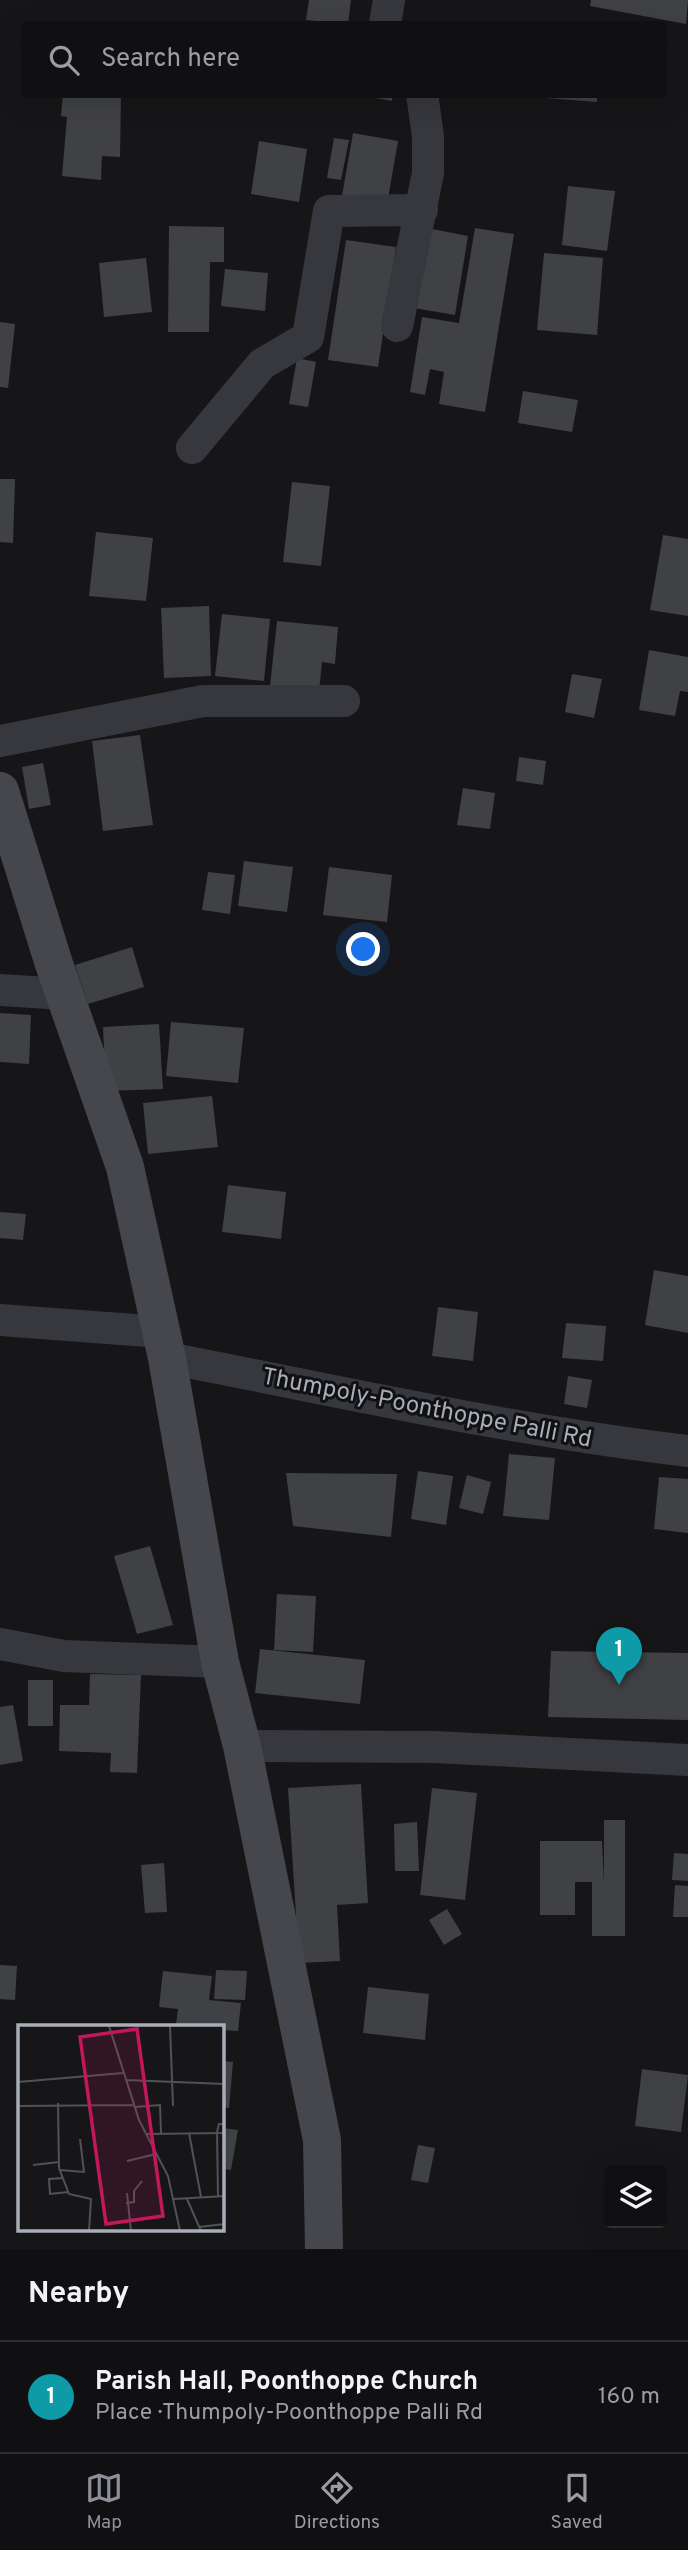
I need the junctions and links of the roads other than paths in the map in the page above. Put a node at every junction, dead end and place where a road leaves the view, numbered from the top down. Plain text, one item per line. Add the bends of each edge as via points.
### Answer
1 (389, 0) edge
2 (386, 21) edge
3 (423, 98) edge
4 (422, 210) junction
5 (397, 326) dead end
6 (192, 448) dead end
7 (344, 701) dead end
8 (0, 741) edge
9 (0, 791) edge
10 (0, 990) edge
11 (65, 993) junction
12 (0, 1320) edge
13 (164, 1345) junction
14 (688, 1451) edge
15 (0, 1644) edge
16 (220, 1662) junction
17 (242, 1746) junction
18 (688, 1760) edge
19 (324, 2249) edge

1 - 2 street
3 - 4 street via 428,173
4 - 5 street
4 - 6 street via 329,211 308,337 262,364
7 - 8 street via 204,701
9 - 11 main road
10 - 11 street
11 - 13 main road via 125,1167
12 - 13 street, Thumpoly-Poonthoppe Palli Rd
13 - 14 street, Thumpoly-Poonthoppe Palli Rd via 498,1422
13 - 16 main road
15 - 16 street via 64,1656
16 - 17 main road
17 - 18 street via 435,1747
17 - 19 main road via 322,2140

